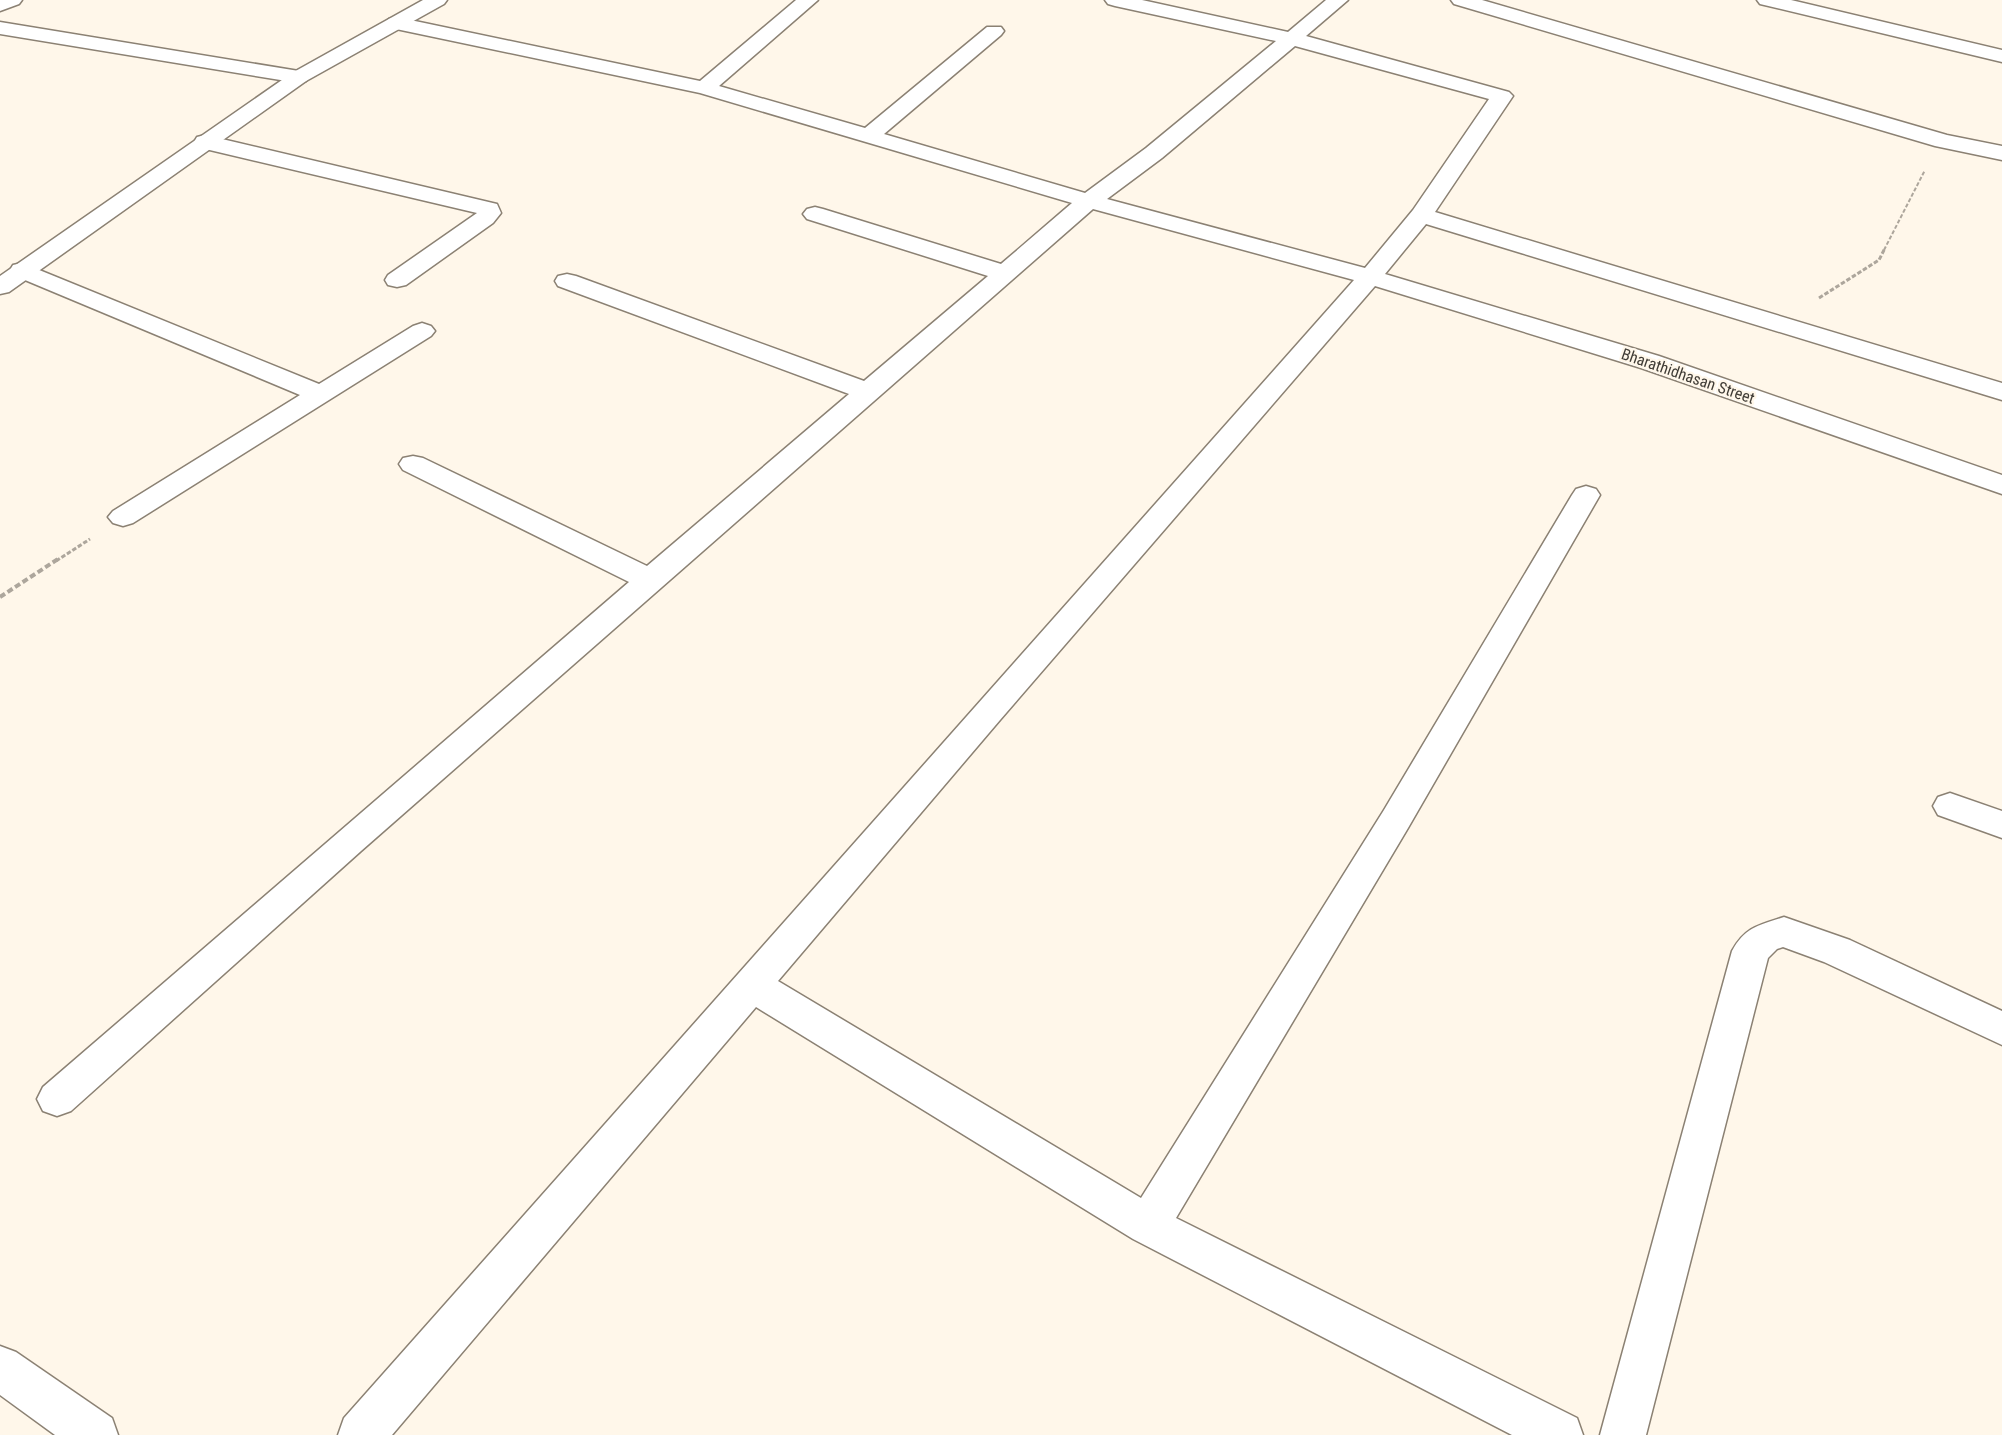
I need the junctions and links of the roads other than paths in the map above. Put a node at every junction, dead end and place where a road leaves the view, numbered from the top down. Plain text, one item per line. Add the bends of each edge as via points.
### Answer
1 (12, 0) edge
2 (437, 0) edge
3 (808, 0) edge
4 (1115, 0) edge
5 (1338, 0) edge
6 (1461, 0) edge
7 (1767, 0) edge
8 (0, 5) edge
9 (396, 23) junction
10 (0, 27) edge
11 (994, 31) dead end
12 (1290, 38) junction
13 (2002, 56) edge
14 (299, 78) junction
15 (704, 88) junction
16 (870, 135) junction
17 (205, 142) junction
18 (2002, 153) edge
19 (1089, 201) junction
20 (815, 214) dead end
21 (1420, 215) junction
22 (22, 270) junction
23 (1005, 273) junction
24 (1370, 277) junction
25 (397, 280) dead end
26 (567, 281) dead end
27 (0, 287) edge
28 (422, 331) dead end
29 (868, 392) junction
30 (2002, 392) edge
31 (321, 394) junction
32 (413, 464) dead end
33 (2002, 485) edge
34 (1586, 495) dead end
35 (123, 518) road end
36 (650, 580) junction
37 (1950, 806) dead end
38 (2002, 825) edge
39 (752, 985) junction
40 (2002, 1029) edge
41 (57, 1099) dead end
42 (1148, 1225) junction
43 (0, 1368) edge
44 (95, 1435) edge
45 (362, 1435) edge
46 (1560, 1435) edge
47 (1623, 1435) edge

1 - 8 street
2 - 9 street
3 - 15 street
4 - 12 street
5 - 12 street
6 - 18 street via 1943,141
7 - 13 street
9 - 14 street
9 - 15 street, Bharathidhasan Street
10 - 14 street
11 - 16 street
12 - 19 street via 1154,153
12 - 21 street via 1502,96
14 - 17 street
15 - 16 street, Bharathidhasan Street
16 - 19 street, Bharathidhasan Street
17 - 22 street
17 - 25 street via 489,209 485,218
19 - 23 street
19 - 24 street, Bharathidhasan Street
20 - 23 street
21 - 24 street
21 - 30 street
22 - 27 street
22 - 31 street
23 - 29 street
24 - 33 street, Bharathidhasan Street via 1650,362
24 - 39 street
26 - 29 street
28 - 31 street
29 - 36 street
31 - 35 street
32 - 36 street
34 - 42 street via 1396,819
36 - 41 street
37 - 38 street
39 - 42 street
39 - 45 street
40 - 47 street via 1837,951 1784,932 1764,938 1751,951
42 - 46 street
43 - 44 street

